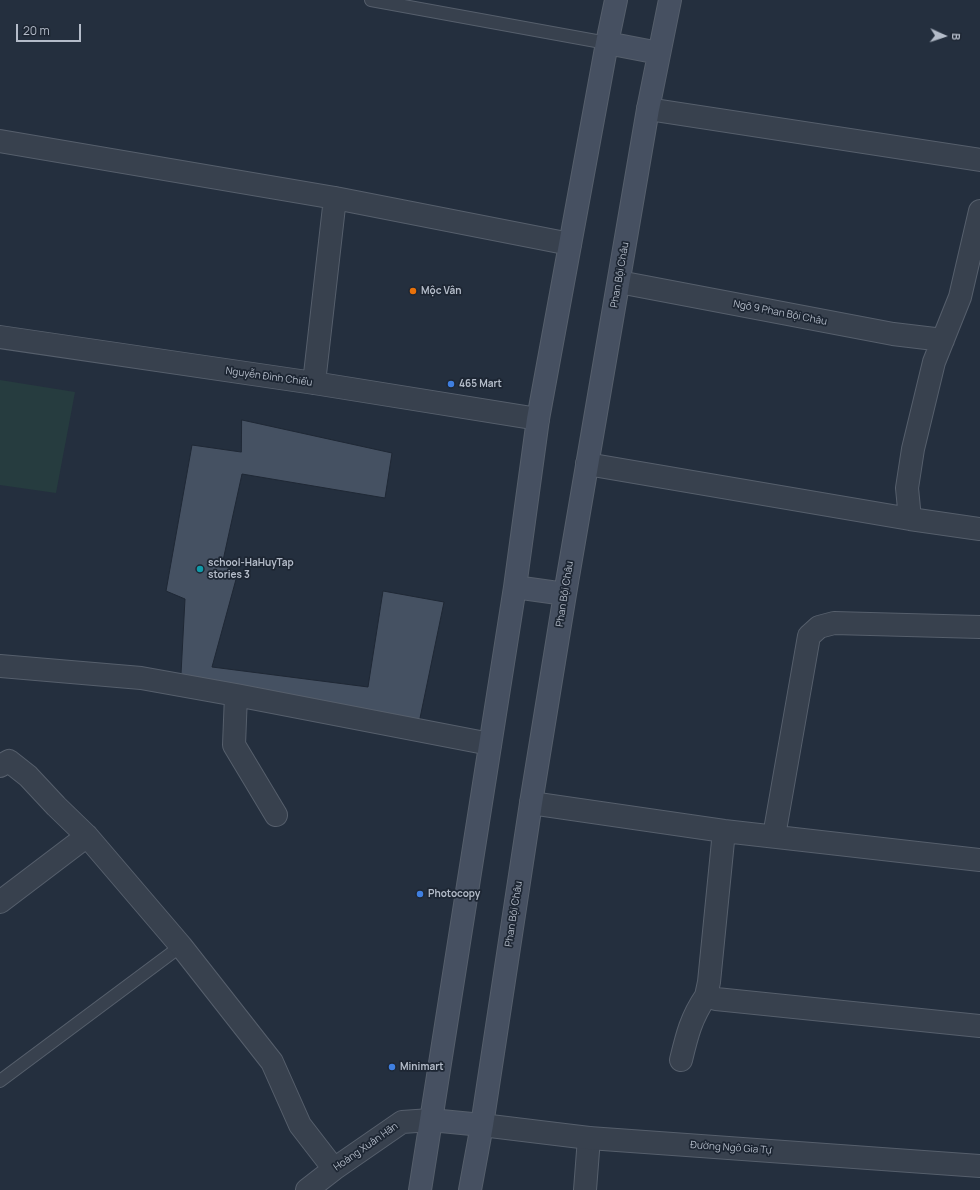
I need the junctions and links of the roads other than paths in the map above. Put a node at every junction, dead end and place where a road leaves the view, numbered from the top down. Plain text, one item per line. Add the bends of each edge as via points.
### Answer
1 (371, 0) edge
2 (616, 0) edge
3 (670, 0) edge
4 (607, 43) junction
5 (659, 54) junction
6 (648, 109) junction
7 (0, 141) edge
8 (980, 160) edge
9 (336, 198) junction
10 (980, 211) edge
11 (570, 244) junction
12 (619, 282) junction
13 (0, 337) edge
14 (943, 340) junction
15 (314, 383) junction
16 (538, 419) junction
17 (587, 464) junction
18 (910, 519) junction
19 (980, 529) edge
20 (515, 587) junction
21 (565, 594) junction
22 (980, 627) edge
23 (0, 666) edge
24 (236, 695) junction
25 (490, 744) junction
26 (0, 766) edge
27 (531, 803) junction
28 (276, 815) dead end
29 (724, 831) junction
30 (87, 836) junction
31 (774, 836) junction
32 (980, 860) edge
33 (0, 902) edge
34 (181, 946) junction
35 (706, 996) junction
36 (980, 1026) edge
37 (681, 1060) dead end
38 (0, 1081) edge
39 (431, 1120) junction
40 (482, 1125) junction
41 (589, 1138) junction
42 (980, 1166) edge
43 (334, 1169) junction
44 (307, 1190) edge
45 (420, 1190) edge
46 (470, 1190) edge
47 (585, 1190) edge

1 - 4 lane
2 - 4 main road
3 - 5 main road, Phan Bội Châu
4 - 5 main road
4 - 11 main road
5 - 6 main road, Phan Bội Châu
6 - 8 street
6 - 12 main road, Phan Bội Châu
7 - 9 street
9 - 11 street
9 - 15 street
10 - 14 street via 960,297
11 - 16 main road
12 - 14 street, Ngõ 9 Phan Bội Châu via 893,334
12 - 17 main road, Phan Bội Châu
13 - 15 street, Nguyễn Đình Chiểu
14 - 18 street via 934,362 913,449 907,488
15 - 16 street, Nguyễn Đình Chiểu
16 - 20 main road
17 - 18 street
17 - 21 main road, Phan Bội Châu
18 - 19 street
20 - 21 main road
20 - 25 main road
21 - 27 main road, Phan Bội Châu
22 - 31 street via 834,622 819,627 808,636
23 - 24 street via 141,678
24 - 25 street
24 - 28 street via 234,745
25 - 39 main road
26 - 30 street via 9,761 28,776
27 - 29 street
27 - 40 main road, Phan Bội Châu
29 - 31 street
29 - 35 street
30 - 33 street
30 - 34 street
31 - 32 street
34 - 38 lane
34 - 43 street via 272,1062 300,1125
35 - 36 street via 716,1000
35 - 37 street via 692,1019
39 - 40 main road
39 - 43 street, Hoàng Xuân Hãn via 402,1122
39 - 45 main road
40 - 41 street, Đường Ngô Gia Tự
40 - 46 main road, Phan Bội Châu
41 - 42 street, Đường Ngô Gia Tự
41 - 47 street
43 - 44 street, Hoàng Xuân Hãn

